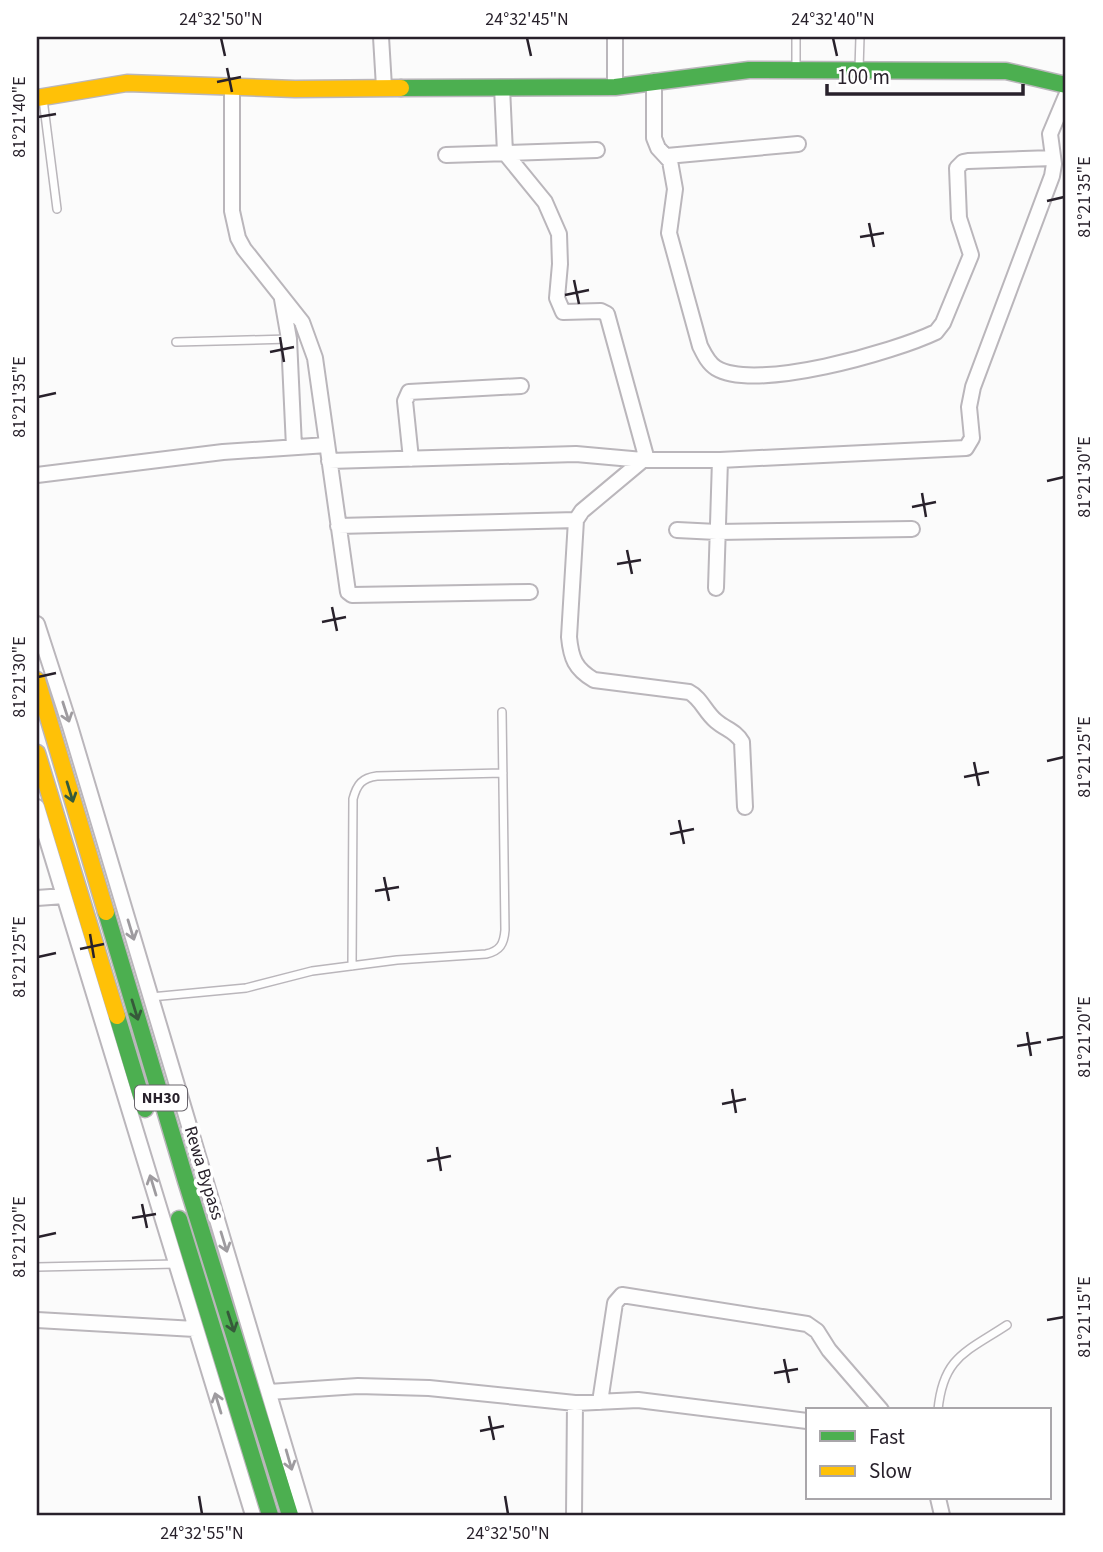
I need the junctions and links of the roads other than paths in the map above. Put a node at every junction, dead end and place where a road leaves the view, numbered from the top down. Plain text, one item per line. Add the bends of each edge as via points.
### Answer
1 (381, 37) edge
2 (615, 37) edge
3 (796, 37) edge
4 (860, 37) edge
5 (796, 70) junction
6 (859, 70) junction
7 (654, 82) junction
8 (1066, 85) edge
9 (232, 87) junction
10 (384, 87) junction
11 (502, 87) junction
12 (615, 87) junction
13 (1066, 96) edge
14 (40, 98) edge
15 (798, 144) dead end
16 (597, 150) dead end
17 (505, 153) junction
18 (446, 155) dead end
19 (667, 156) junction
20 (1053, 158) junction
21 (57, 209) dead end
22 (282, 299) junction
23 (289, 339) junction
24 (176, 342) dead end
25 (521, 386) dead end
26 (327, 445) junction
27 (294, 447) junction
28 (411, 459) junction
29 (645, 460) junction
30 (720, 460) junction
31 (329, 461) junction
32 (37, 475) edge
33 (576, 520) junction
34 (338, 526) junction
35 (912, 529) dead end
36 (677, 530) dead end
37 (717, 532) junction
38 (716, 588) dead end
39 (530, 592) dead end
40 (37, 624) edge
41 (37, 680) edge
42 (502, 712) dead end
43 (37, 753) edge
44 (503, 772) junction
45 (37, 807) edge
46 (745, 807) dead end
47 (64, 896) junction
48 (37, 898) edge
49 (352, 966) junction
50 (151, 997) junction
51 (176, 1264) junction
52 (37, 1267) edge
53 (37, 1320) edge
54 (1007, 1325) dead end
55 (195, 1329) junction
56 (269, 1392) junction
57 (600, 1402) junction
58 (575, 1403) junction
59 (879, 1408) edge
60 (938, 1408) edge
61 (806, 1421) edge
62 (281, 1484) junction
63 (266, 1511) edge
64 (253, 1515) edge
65 (290, 1515) edge
66 (302, 1515) edge
67 (574, 1515) edge

1 - 10 street
2 - 12 street
3 - 5 lane
4 - 6 lane
5 - 6 main road
5 - 7 main road via 749,70
6 - 8 main road via 1006,71
7 - 12 main road
7 - 19 street via 654,138
9 - 10 main road
9 - 14 main road via 127,83
9 - 22 street via 234,226 244,249
10 - 11 main road
11 - 12 main road
11 - 17 street
13 - 20 street via 1050,134
14 - 21 lane
15 - 19 street
16 - 17 street
17 - 18 street
17 - 29 street via 545,202 556,224 561,248 560,309 607,314
19 - 20 street via 675,195 669,233 699,346 718,369 761,374 840,364 936,332 971,255 959,218 957,168 968,161
20 - 30 street via 1052,176 973,387 969,446
22 - 23 street
22 - 26 street via 302,322 311,343
23 - 24 lane
23 - 27 street
25 - 28 street via 409,392 405,401
26 - 27 street
26 - 31 street
27 - 32 street
28 - 29 street via 576,454
28 - 31 street
29 - 30 street
29 - 33 street
30 - 37 street
31 - 34 street
33 - 34 street
33 - 46 street via 569,637 574,664 594,680 694,695 713,719 742,742
34 - 39 street via 346,589 352,595
35 - 37 street
36 - 37 street
37 - 38 street
40 -> 50 street
41 -> 62 main road, Rewa Bypass / NH30
42 - 44 lane
43 - 63 main road, NH30
44 - 49 lane via 505,930 501,947 486,954
44 - 49 lane via 377,776 360,781 353,799
45 - 47 street
47 - 48 street
51 -> 47 street
49 - 50 lane via 246,988
50 -> 56 street
51 - 52 lane
51 - 55 street
53 - 55 street
54 - 60 lane via 948,1368
64 -> 55 street
56 - 58 street via 405,1387
56 -> 66 street
57 - 58 street
57 - 59 street via 615,1303 622,1295 807,1324
57 - 61 street via 638,1400
58 - 67 street
62 - 65 main road, Rewa Bypass / NH30
62 - 66 main road

